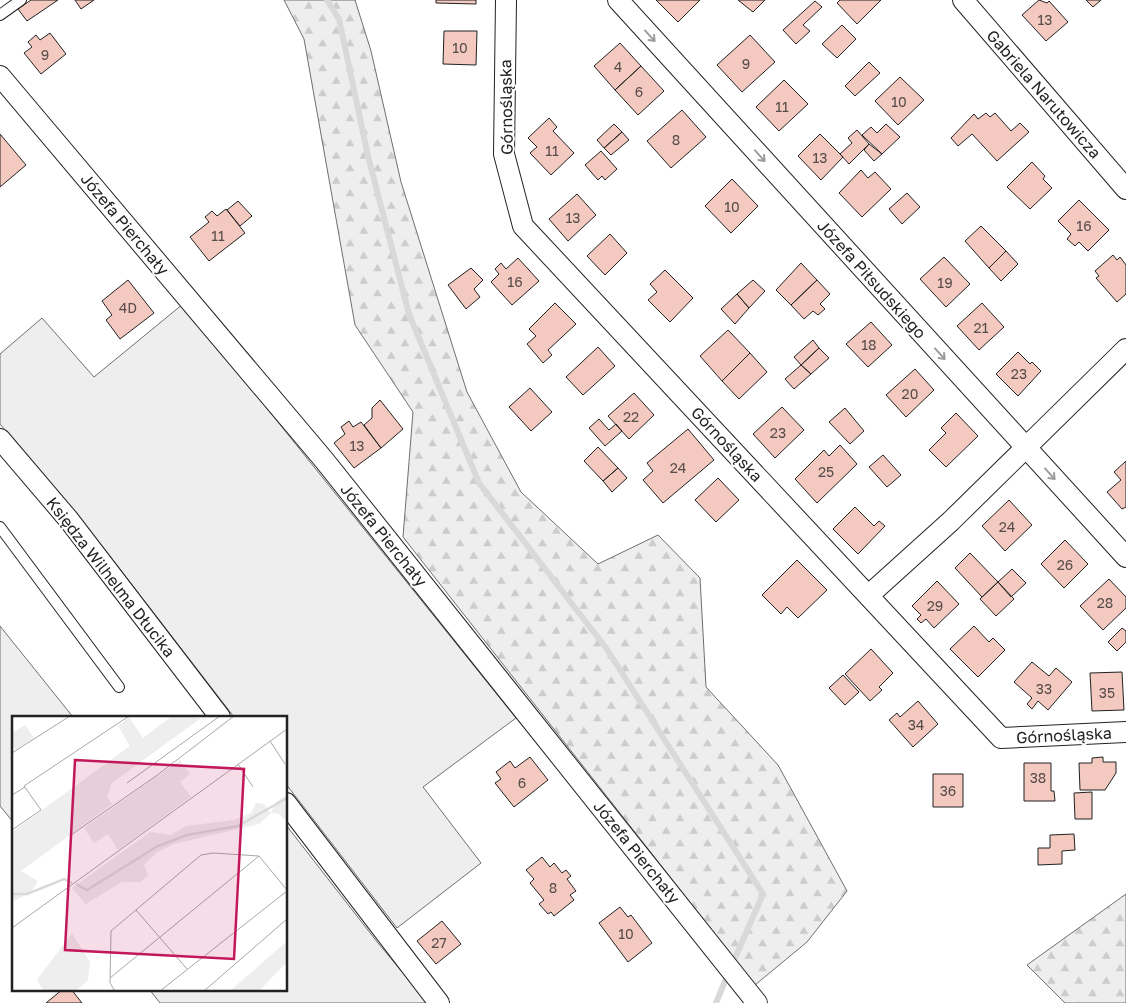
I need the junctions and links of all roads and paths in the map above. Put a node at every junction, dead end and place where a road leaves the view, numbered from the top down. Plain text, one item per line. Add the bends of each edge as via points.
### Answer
1 (21, 0) edge
2 (506, 0) edge
3 (618, 0) edge
4 (963, 0) edge
5 (0, 15) edge
6 (0, 76) edge
7 (1126, 189) edge
8 (1126, 349) edge
9 (0, 439) edge
10 (1026, 447) junction
11 (0, 527) edge
12 (1126, 557) edge
13 (869, 595) junction
14 (118, 687) dead end
15 (219, 716) edge
16 (1126, 732) edge
17 (288, 806) edge
18 (440, 1003) edge
19 (757, 1003) edge

1 - 5 lane
2 - 13 street, Górnośląska via 504,154 523,226
3 -> 10 street, Józefa Piłsudskiego
4 - 7 street, Gabriela Narutowicza
6 - 19 street, Józefa Pierchały via 324,460
8 - 10 street
9 - 15 street, Księdza Wilhelma Dłucika via 69,520
10 -> 12 street, Józefa Piłsudskiego
10 - 13 street via 952,522
11 - 14 lane
13 - 16 street, Górnośląska via 1001,738
17 - 18 street

